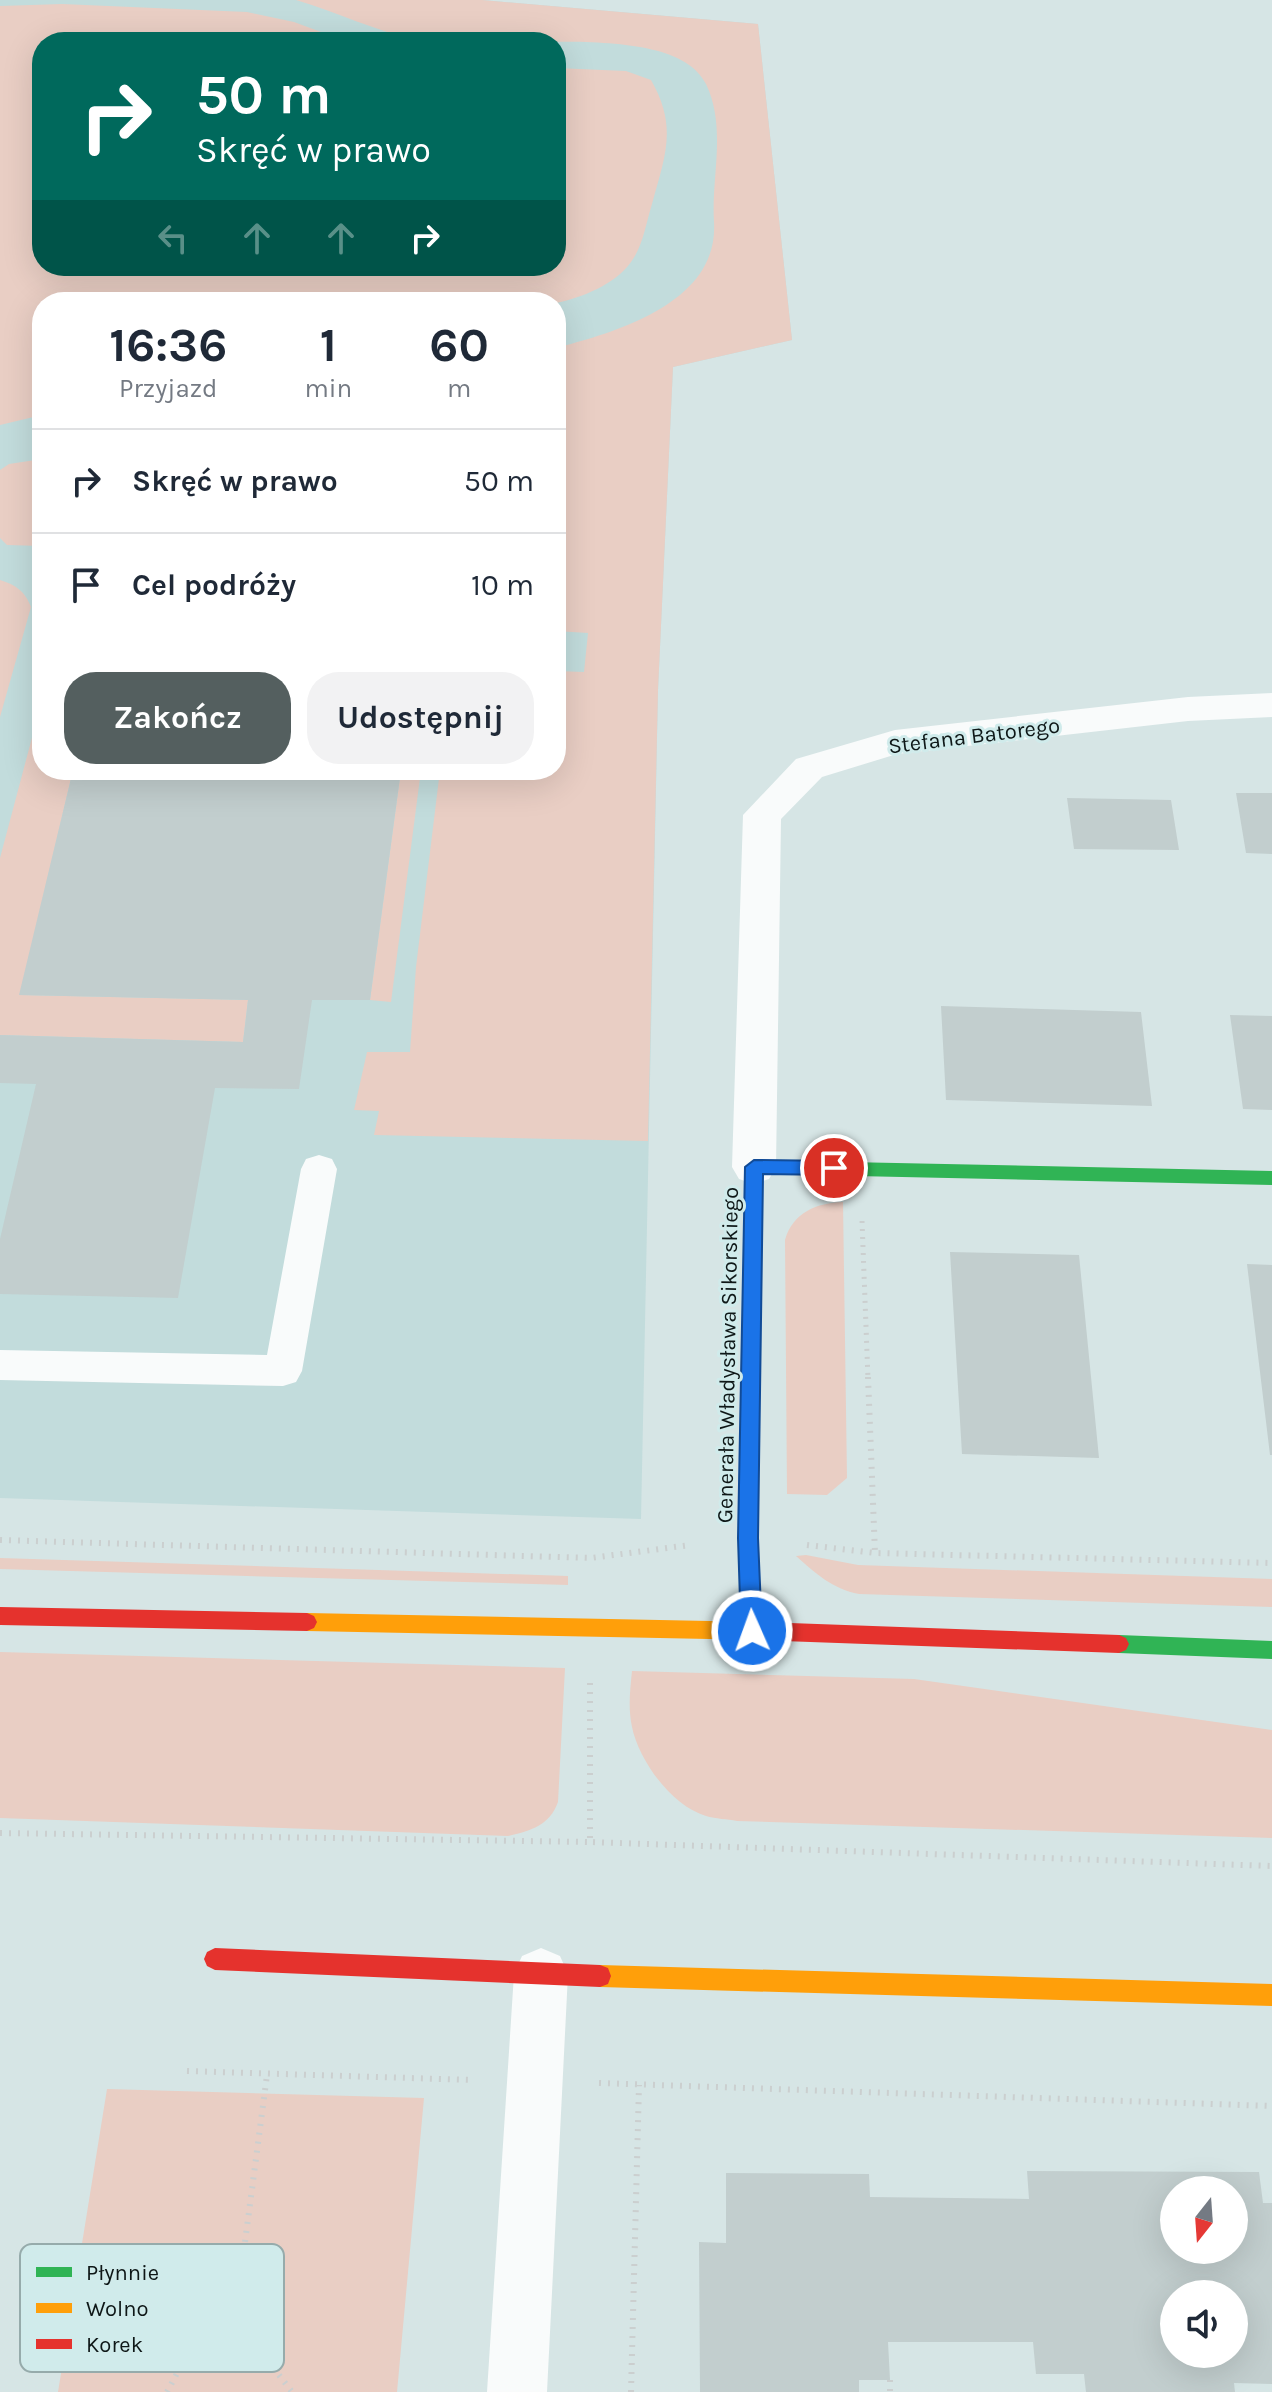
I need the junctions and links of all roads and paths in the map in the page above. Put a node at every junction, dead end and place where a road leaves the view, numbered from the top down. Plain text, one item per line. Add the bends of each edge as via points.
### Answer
1 (1272, 705) edge
2 (754, 1167) junction
3 (319, 1169) dead end
4 (1272, 1178) edge
5 (862, 1215) dead end
6 (0, 1365) edge
7 (748, 1538) junction
8 (0, 1540) edge
9 (875, 1553) junction
10 (591, 1558) junction
11 (1272, 1563) edge
12 (0, 1616) edge
13 (589, 1628) junction
14 (752, 1631) junction
15 (1272, 1650) edge
16 (0, 1833) edge
17 (590, 1842) junction
18 (1272, 1866) edge
19 (215, 1959) dead end
20 (541, 1974) junction
21 (1272, 1995) edge
22 (187, 2071) dead end
23 (267, 2075) junction
24 (536, 2080) junction
25 (639, 2085) junction
26 (1272, 2106) edge
27 (245, 2244) edge
28 (178, 2372) edge
29 (277, 2372) edge
30 (890, 2380) dead end
31 (167, 2392) edge
32 (292, 2392) edge
33 (517, 2392) edge
34 (631, 2392) edge
35 (890, 2392) edge

1 - 2 street, Stefana Batorego via 1188,709 895,742 809,768 762,815
2 - 4 street, Generała Władysława Sikorskiego
2 - 7 street, Generała Władysława Sikorskiego
3 - 6 lane via 283,1371
5 - 9 path
7 - 9 path
7 - 10 path
7 - 14 street, Generała Władysława Sikorskiego
8 - 10 path
9 - 11 path
10 - 13 path
12 - 13 street
13 - 14 street
13 - 17 path
14 - 15 street
16 - 17 path
17 - 18 path
19 - 20 street
20 - 21 street
20 - 24 street
22 - 23 path
23 - 24 path
23 - 27 path
24 - 25 path
24 - 33 street
25 - 26 path
25 - 34 path
28 - 31 path
29 - 32 path
30 - 35 path

